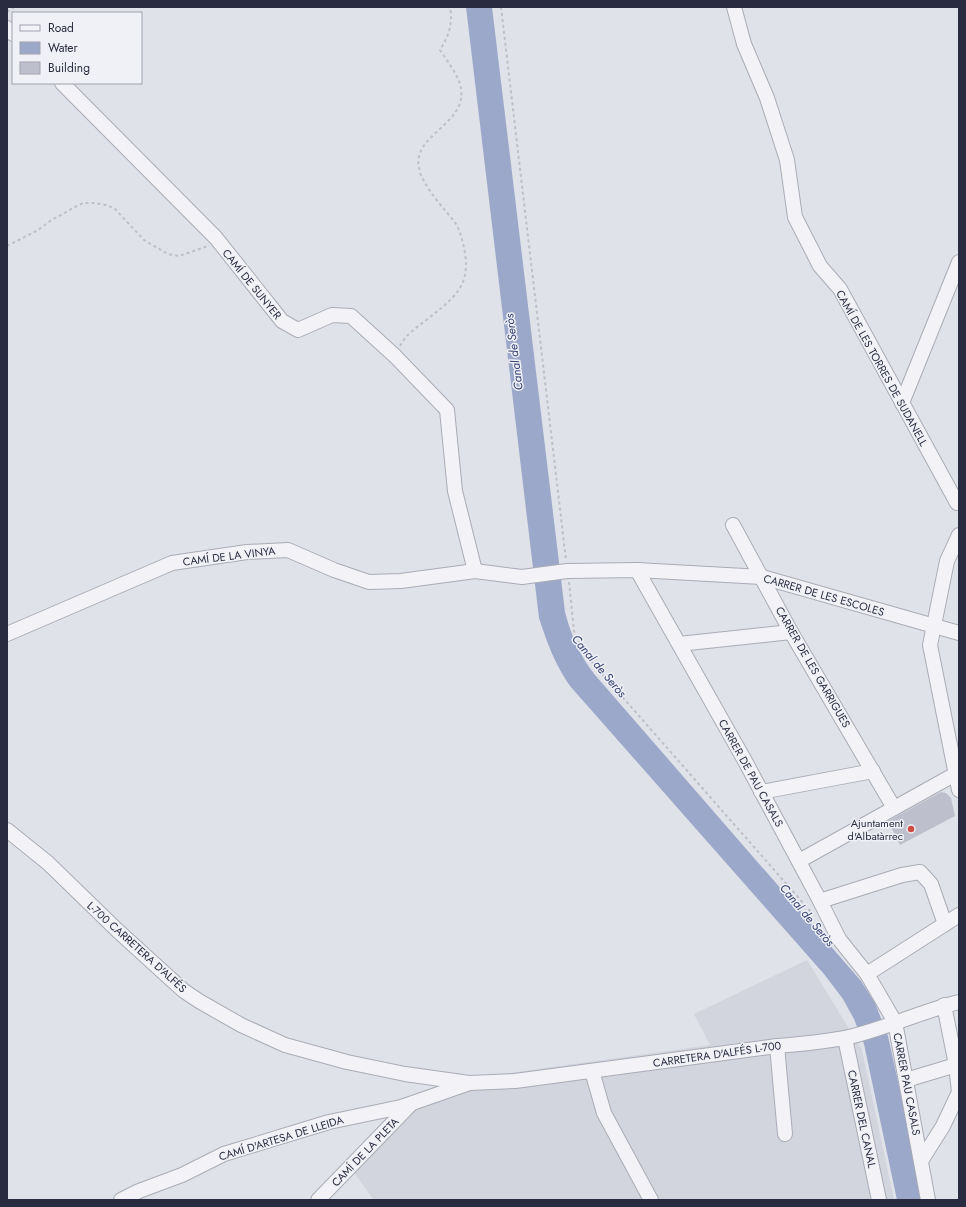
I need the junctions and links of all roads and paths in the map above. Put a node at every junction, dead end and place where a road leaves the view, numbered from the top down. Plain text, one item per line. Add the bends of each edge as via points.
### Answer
1 (14, 7) edge
2 (450, 7) edge
3 (501, 7) edge
4 (734, 7) edge
5 (7, 12) edge
6 (63, 84) edge
7 (219, 242) junction
8 (7, 246) edge
9 (959, 262) edge
10 (395, 356) junction
11 (902, 403) junction
12 (958, 503) edge
13 (733, 525) dead end
14 (958, 541) edge
15 (637, 570) junction
16 (475, 571) junction
17 (567, 571) junction
18 (530, 576) joint
19 (762, 577) junction
20 (934, 626) junction
21 (791, 632) junction
22 (959, 633) edge
23 (7, 634) edge
24 (679, 644) junction
25 (873, 771) junction
26 (957, 773) edge
27 (959, 790) edge
28 (761, 792) junction
29 (894, 808) junction
30 (7, 830) edge
31 (799, 861) junction
32 (820, 901) junction
33 (811, 912) dead end
34 (959, 916) edge
35 (945, 924) junction
36 (867, 974) junction
37 (959, 1002) edge
38 (944, 1005) junction
39 (895, 1022) junction
40 (850, 1037) junction
41 (777, 1046) junction
42 (956, 1065) junction
43 (592, 1071) junction
44 (906, 1080) junction
45 (469, 1083) junction
46 (411, 1104) junction
47 (785, 1134) dead end
48 (921, 1161) junction
49 (121, 1200) edge
50 (318, 1200) edge
51 (651, 1200) edge
52 (879, 1200) edge
53 (928, 1200) edge

1 - 5 path
2 - 10 path via 451,27 440,50 461,86 461,101 455,115 426,143 418,162 422,177 460,231 466,262 465,278 457,293 402,342
3 - 17 path
4 - 11 street, CAMÍ DE LES TORRES DE SUDANELL via 744,44 787,160 795,217 820,266 840,289
6 - 7 street, CAMÍ DE SUNYER
7 - 8 path via 179,256 168,254 144,240 115,209 107,205 83,203
7 - 10 street, CAMÍ DE SUNYER via 282,321 298,330 332,315 351,316
9 - 11 street
10 - 16 street, CAMÍ DE SUNYER via 447,410 455,491
11 - 12 street, CAMÍ DE LES TORRES DE SUDANELL
13 - 19 street, CARRER DE LES GARRIGUES
14 - 20 street via 947,561
15 - 17 street, CARRER DE LES ESCOLES
15 - 19 street, CARRER DE LES ESCOLES
15 - 24 street, CARRER DE PAU CASALS
16 - 18 street, CAMÍ DE LA VINYA
16 - 23 street, CAMÍ DE LA VINYA via 401,581 369,582 288,550 247,552 172,563
17 - 18 street, CARRER DE LES ESCOLES
17 - 33 path via 574,631 583,652
19 - 20 street, CARRER DE LES ESCOLES
19 - 21 street, CARRER DE LES GARRIGUES
20 - 22 street, CARRER DE LES ESCOLES
20 - 26 street via 930,645
21 - 24 street
21 - 25 street, CARRER DE LES GARRIGUES
24 - 28 street, CARRER DE PAU CASALS
25 - 28 street
25 - 29 street, CARRER DE LES GARRIGUES
26 - 27 street
26 - 29 street
28 - 31 street, CARRER DE PAU CASALS
29 - 31 street
30 - 45 street, L-700 CARRETERA D'ALFÉS via 48,863 184,991 241,1025 285,1045 347,1062
31 - 32 street, CARRER DE PAU CASALS
32 - 35 street via 902,875 920,872 931,884
32 - 36 street, CARRER DE PAU CASALS via 839,939
34 - 35 street
35 - 36 street
36 - 39 street, CARRER PAU CASALS
37 - 38 street, CARRETERA D'ALFÉS L-700
38 - 39 street, CARRETERA D'ALFÉS L-700
38 - 42 street
39 - 40 street, CARRETERA D'ALFÉS L-700
39 - 44 street, CARRER PAU CASALS
40 - 41 street, CARRETERA D'ALFÉS L-700
40 - 52 street, CARRER DEL CANAL
41 - 43 street, CARRETERA D'ALFÉS L-700
41 - 47 street
42 - 44 street
42 - 48 street via 959,1092 943,1126
43 - 45 street, CARRETERA D'ALFÉS L-700 via 515,1081
43 - 51 street via 604,1113
44 - 48 street, CARRER PAU CASALS
45 - 46 street, CAMÍ D'ARTESA DE LLEIDA
46 - 49 street, CAMÍ D'ARTESA DE LLEIDA via 329,1122 224,1154 182,1175
46 - 50 street, CAMÍ DE LA PLETA
48 - 53 street, CARRER PAU CASALS

